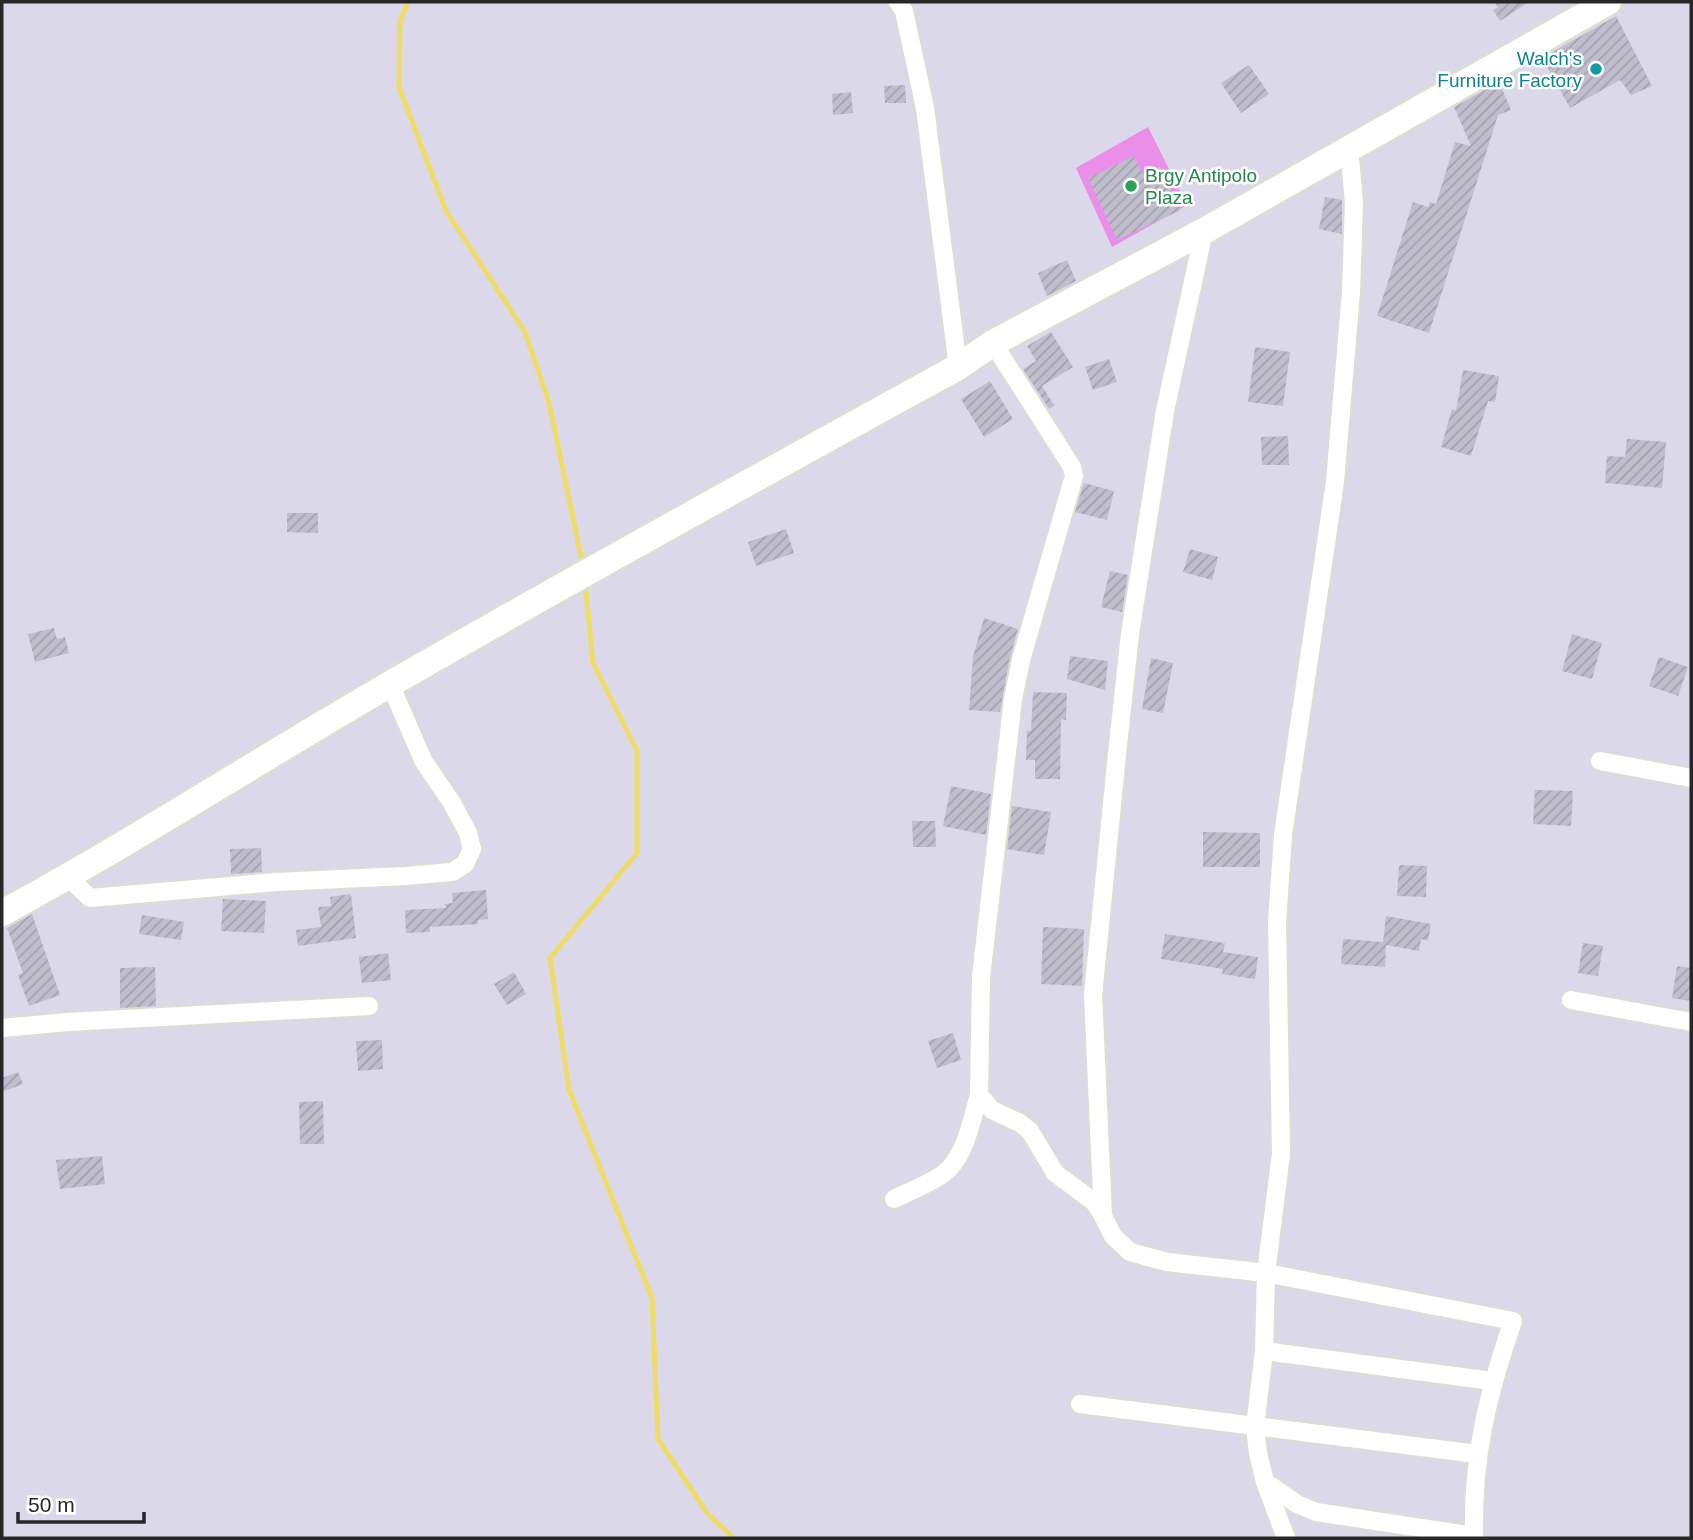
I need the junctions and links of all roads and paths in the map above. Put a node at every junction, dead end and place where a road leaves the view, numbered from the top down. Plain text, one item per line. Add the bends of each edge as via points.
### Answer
1 (898, 2) edge
2 (1608, 2) edge
3 (1349, 148) junction
4 (1204, 231) junction
5 (993, 343) junction
6 (958, 367) junction
7 (390, 684) junction
8 (1600, 761) dead end
9 (1691, 778) edge
10 (68, 877) junction
11 (2, 913) edge
12 (1571, 1000) dead end
13 (369, 1006) dead end
14 (1691, 1022) edge
15 (2, 1028) edge
16 (979, 1095) junction
17 (894, 1199) dead end
18 (1103, 1216) junction
19 (1266, 1273) junction
20 (1264, 1351) junction
21 (1492, 1381) junction
22 (1080, 1404) dead end
23 (1255, 1427) junction
24 (1477, 1454) junction
25 (1265, 1482) junction
26 (1474, 1537) edge
27 (1286, 1538) edge

1 - 6 street via 904,11 925,108
2 - 3 main road
3 - 4 main road
3 - 19 street via 1354,203 1335,482 1283,835 1277,922 1281,1154
4 - 5 main road
4 - 18 street via 1165,411 1116,754 1093,995
5 - 6 main road
5 - 16 street via 1074,476 1013,699 981,977
6 - 7 main road
7 - 10 main road
7 - 10 street via 424,762 468,833 472,849 466,864 452,872 90,898
8 - 9 street
10 - 11 main road
12 - 14 street
13 - 15 street
16 - 17 street via 954,1162 943,1173
16 - 18 street via 992,1110 1030,1131 1055,1173 1094,1202
18 - 19 street via 1112,1236 1130,1252 1167,1262
19 - 20 street
19 - 21 street via 1513,1321
20 - 21 street
20 - 23 street
21 - 24 street
22 - 23 street
23 - 24 street
23 - 25 street
24 - 26 street
25 - 26 street via 1316,1512
25 - 27 street

